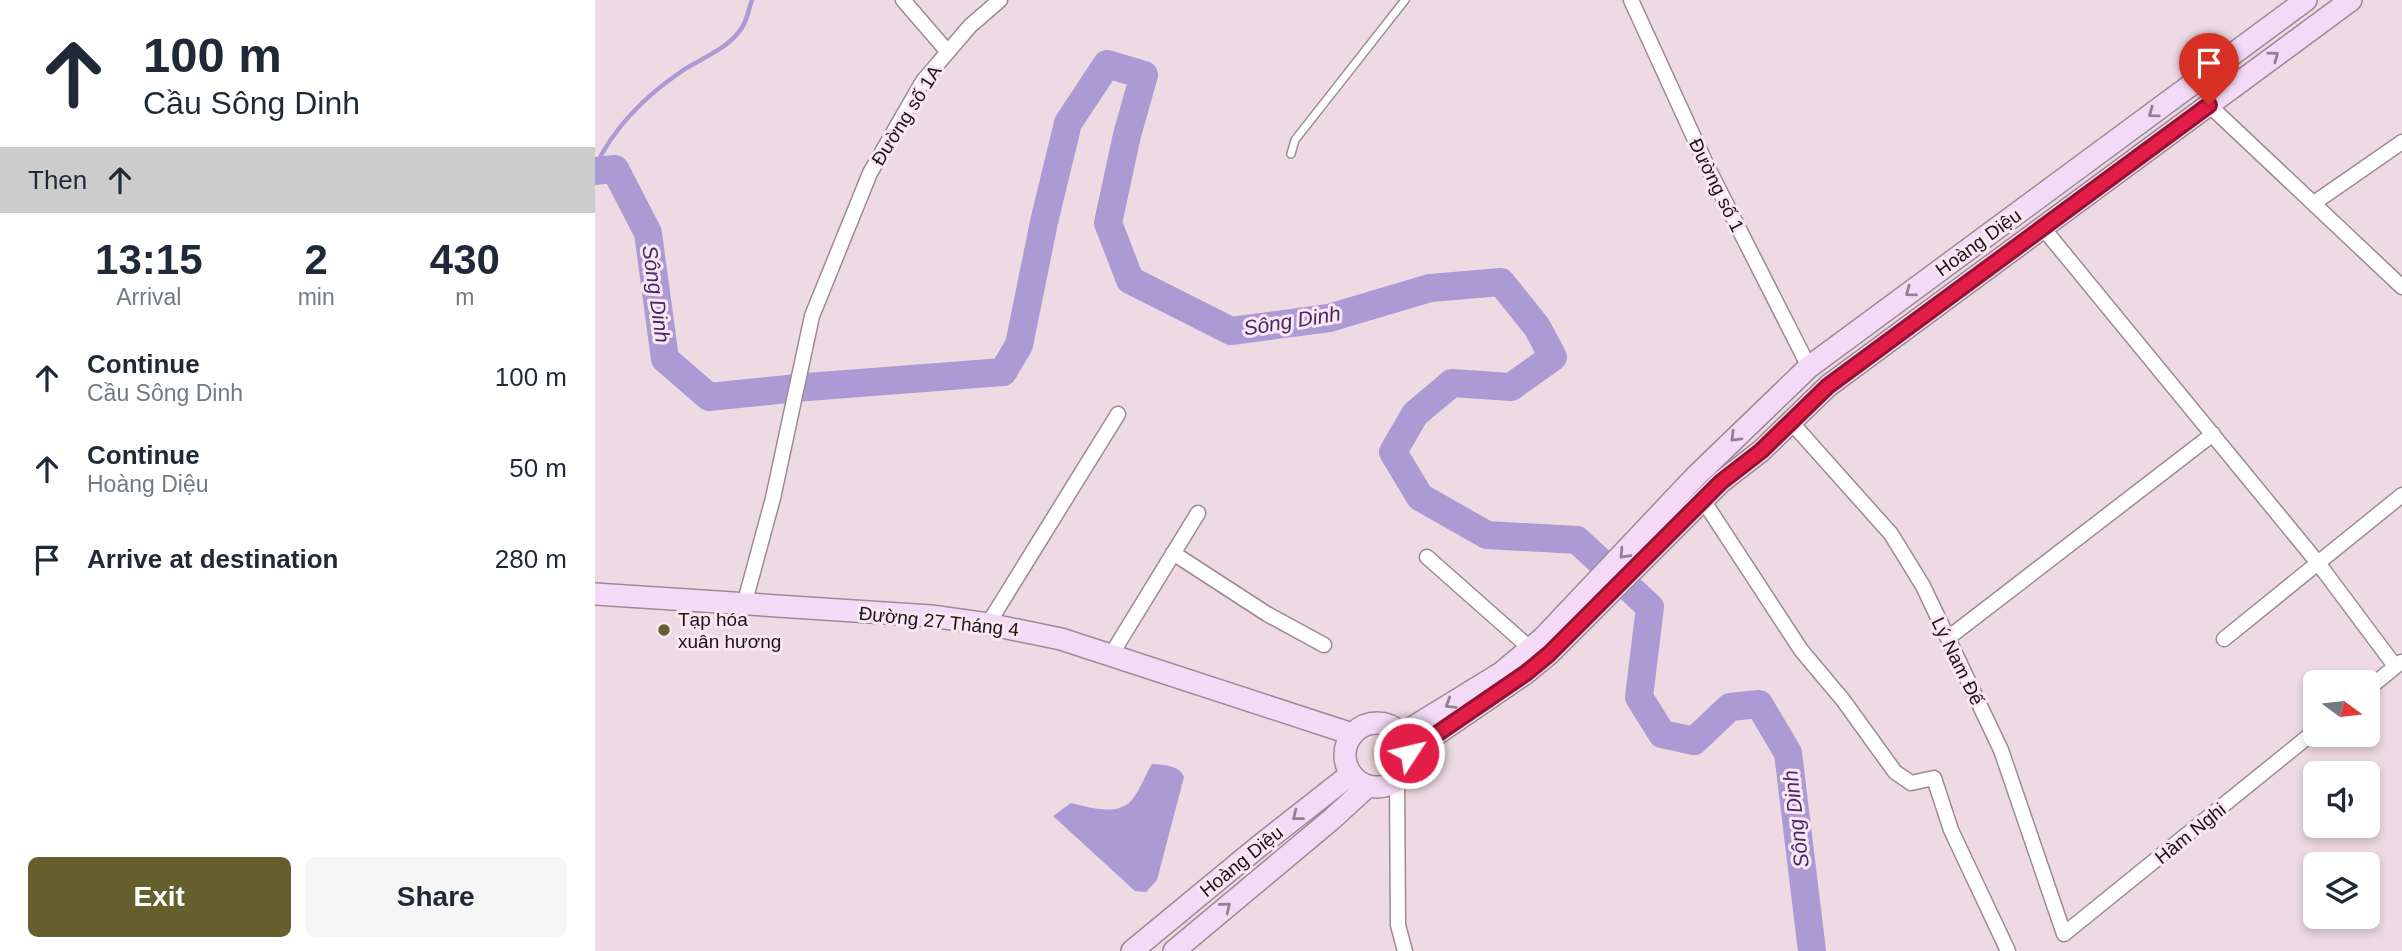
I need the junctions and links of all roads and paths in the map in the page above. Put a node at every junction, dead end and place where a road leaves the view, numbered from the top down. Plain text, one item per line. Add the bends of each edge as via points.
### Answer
1 (903, 0) edge
2 (1000, 0) edge
3 (1405, 0) edge
4 (1631, 0) edge
5 (2306, 0) edge
6 (2351, 0) edge
7 (947, 51) junction
8 (2209, 105) junction
9 (2402, 142) edge
10 (1290, 154) dead end
11 (2046, 192) junction
12 (2314, 203) junction
13 (2062, 213) junction
14 (2043, 228) junction
15 (2402, 287) edge
16 (1809, 367) junction
17 (1118, 414) dead end
18 (1791, 422) junction
19 (2213, 434) junction
20 (2402, 495) edge
21 (1703, 500) junction
22 (1199, 513) dead end
23 (1675, 514) junction
24 (1173, 553) junction
25 (1427, 557) dead end
26 (2318, 563) junction
27 (595, 594) edge
28 (744, 605) junction
29 (1586, 607) junction
30 (988, 624) junction
31 (1948, 638) junction
32 (2224, 639) dead end
33 (1324, 645) dead end
34 (1531, 649) junction
35 (1111, 655) junction
36 (2399, 664) edge
37 (2380, 679) edge
38 (1352, 734) junction
39 (2303, 741) edge
40 (1406, 743) junction
41 (1359, 780) junction
42 (1397, 780) junction
43 (2064, 934) joint
44 (1132, 951) edge
45 (1174, 951) edge
46 (1405, 951) edge
47 (2008, 951) edge

1 - 7 street
2 - 7 street, Đường số 1A
3 - 10 lane via 1295,140
4 - 16 street, Đường số 1 via 1707,166
5 -> 11 main road, Hoàng Diệu
8 -> 6 main road, Hoàng Diệu
7 - 28 street, Đường số 1A via 923,81 870,173 812,316 790,426
8 - 12 street
8 - 13 main road, Hoàng Diệu
9 - 12 street
11 - 13 main road
11 -> 16 main road, Hoàng Diệu
12 - 15 street
13 - 14 main road, Hoàng Diệu
14 - 18 main road, Hoàng Diệu via 1828,386
14 - 19 street
16 -> 23 main road, Hoàng Diệu via 1740,432
17 - 30 street
18 - 21 main road, Hoàng Diệu
18 - 31 street, Lý Nam Đế via 1891,534
19 - 26 street
19 - 31 street
20 - 26 street
21 - 23 main road, Hoàng Diệu
21 - 47 street via 1801,650 1895,772 1911,783 1934,778 1951,830
22 - 24 street
23 - 29 main road
24 - 33 street
24 - 35 street
25 - 34 street
26 - 32 street
26 - 36 street
27 - 28 main road, Đường 27 Tháng 4
28 - 30 main road, Đường 27 Tháng 4
29 - 34 main road
29 - 40 main road via 1526,673
30 - 35 main road, Đường 27 Tháng 4
31 - 43 street, Lý Nam Đế via 2001,750
34 -> 40 main road
35 - 38 main road, Đường 27 Tháng 4
36 - 37 street
38 - 40 main road via 1377,722 1395,727
38 - 41 main road via 1346,764
39 - 43 street, Hàm Nghi
40 - 42 main road via 1409,763
41 - 42 main road via 1388,785
41 -> 44 main road, Hoàng Diệu
45 -> 41 main road, Hoàng Diệu via 1323,827
42 - 46 street via 1398,925

